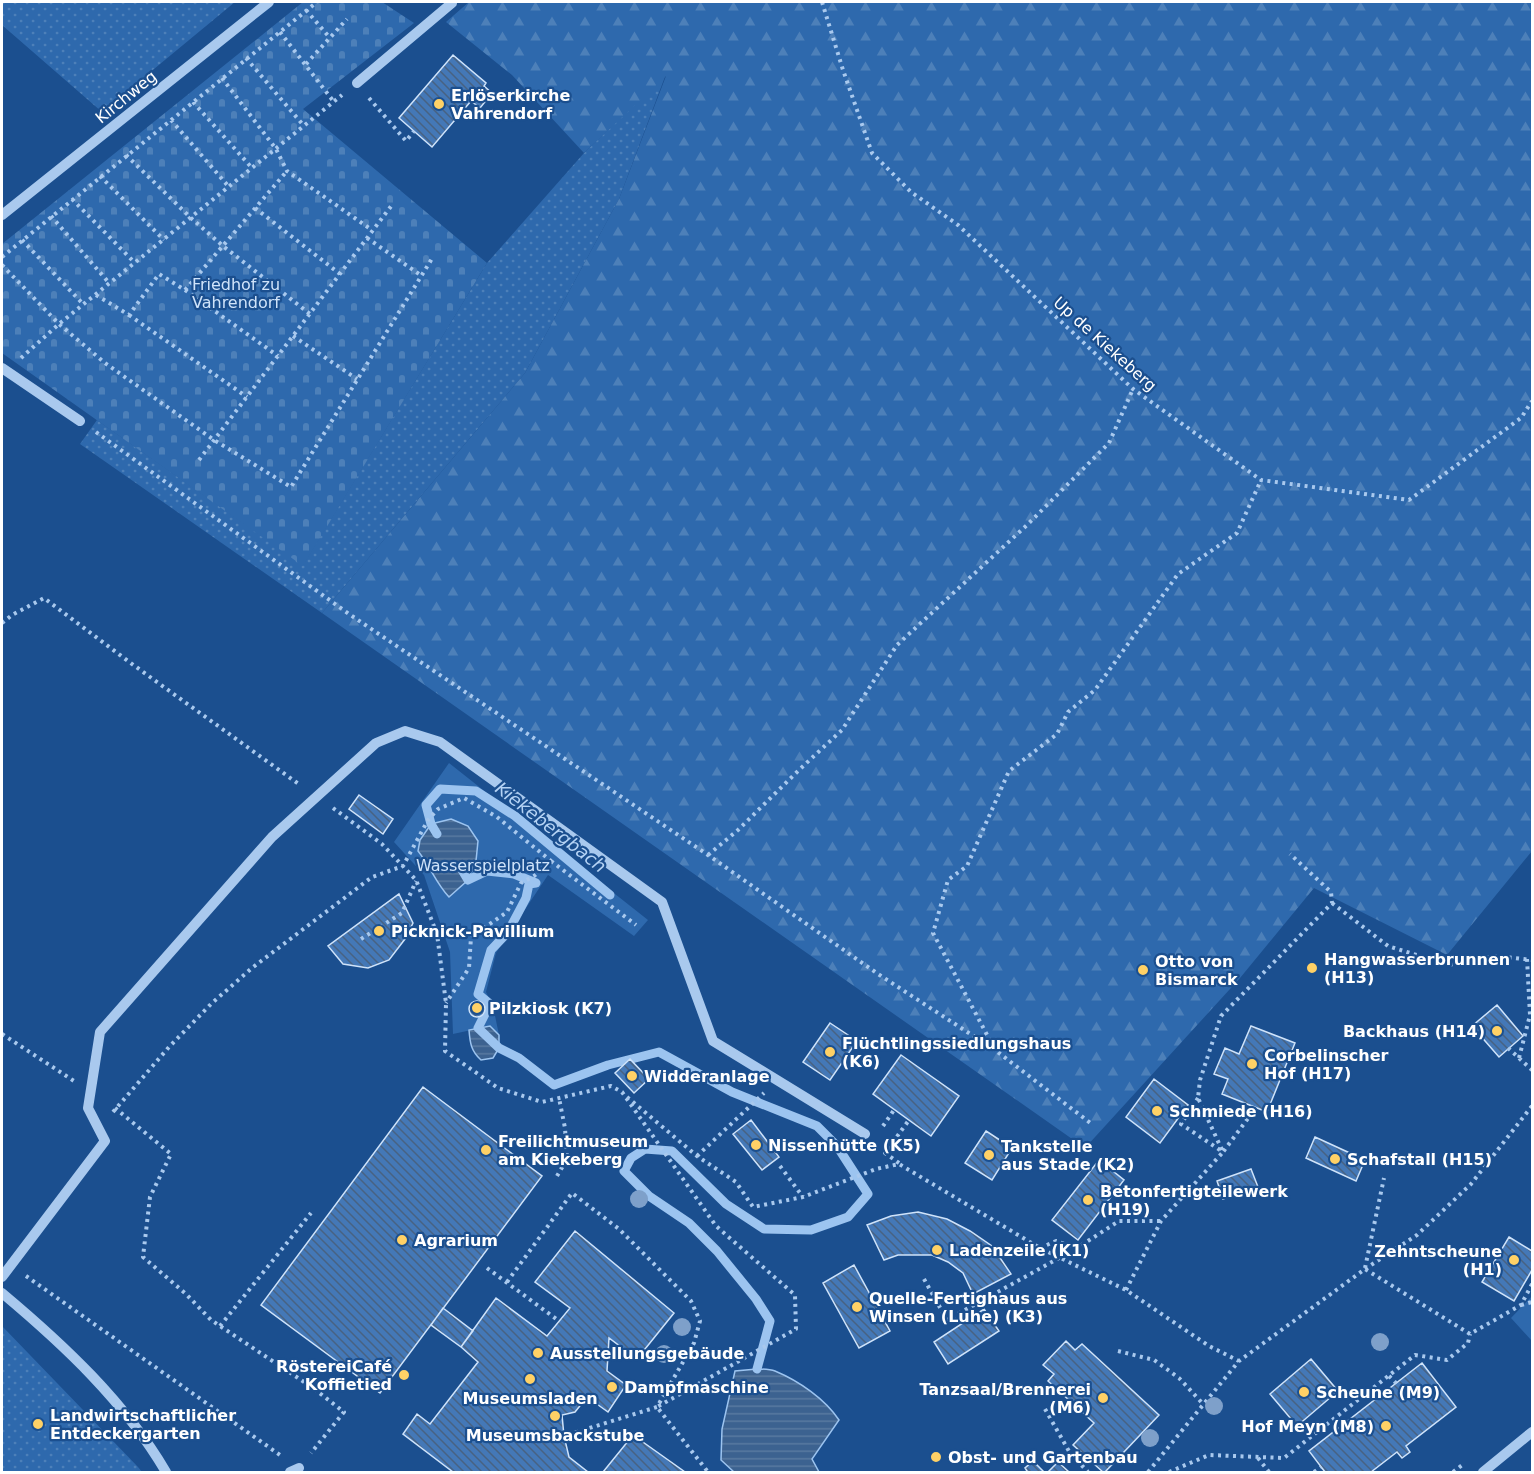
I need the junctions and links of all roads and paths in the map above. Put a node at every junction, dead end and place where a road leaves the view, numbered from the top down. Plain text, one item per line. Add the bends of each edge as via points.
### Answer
1 (269, 2) edge
2 (317, 2) edge
3 (451, 2) edge
4 (822, 2) edge
5 (306, 10) junction
6 (347, 19) dead end
7 (280, 32) junction
8 (330, 38) junction
9 (246, 58) junction
10 (306, 64) junction
11 (222, 78) junction
12 (357, 83) junction
13 (193, 102) junction
14 (334, 102) junction
15 (171, 120) junction
16 (304, 126) junction
17 (414, 131) dead end
18 (276, 149) junction
19 (126, 155) junction
20 (252, 168) junction
21 (287, 171) junction
22 (100, 176) junction
23 (229, 187) junction
24 (72, 199) junction
25 (392, 205) dead end
26 (255, 208) junction
27 (2, 215) edge
28 (51, 216) junction
29 (191, 218) junction
30 (372, 230) junction
31 (367, 238) junction
32 (22, 240) junction
33 (164, 240) junction
34 (223, 246) junction
35 (2, 257) edge
36 (434, 257) dead end
37 (135, 263) junction
38 (2, 265) edge
39 (340, 274) junction
40 (422, 276) junction
41 (110, 284) junction
42 (185, 290) junction
43 (96, 295) junction
44 (84, 304) junction
45 (310, 314) junction
46 (129, 315) junction
47 (59, 324) junction
48 (293, 336) junction
49 (278, 356) junction
50 (4, 369) edge
51 (357, 380) junction
52 (1133, 389) junction
53 (247, 397) junction
54 (1533, 401) edge
55 (80, 421) joint
56 (214, 440) junction
57 (200, 460) dead end
58 (1261, 480) junction
59 (2, 623) edge
60 (317, 797) junction
61 (1290, 854) dead end
62 (708, 855) junction
63 (551, 861) junction
64 (403, 866) junction
65 (416, 880) junction
66 (1332, 903) junction
67 (636, 925) dead end
68 (361, 939) dead end
69 (1527, 959) junction
70 (1533, 960) edge
71 (446, 1003) junction
72 (1508, 1048) dead end
73 (995, 1050) junction
74 (1519, 1058) junction
75 (1533, 1070) edge
76 (778, 1080) junction
77 (622, 1092) junction
78 (559, 1098) junction
79 (1198, 1098) junction
80 (1533, 1106) edge
81 (1252, 1113) dead end
82 (909, 1120) dead end
83 (1093, 1125) dead end
84 (99, 1130) junction
85 (865, 1134) dead end
86 (1223, 1152) junction
87 (171, 1154) dead end
88 (697, 1156) junction
89 (899, 1164) junction
90 (780, 1166) dead end
91 (557, 1176) dead end
92 (1384, 1178) dead end
93 (803, 1197) junction
94 (311, 1213) dead end
95 (1161, 1221) junction
96 (1040, 1248) junction
97 (1059, 1258) junction
98 (11, 1265) junction
99 (488, 1268) dead end
100 (1365, 1269) junction
101 (2, 1277) edge
102 (924, 1279) dead end
103 (507, 1282) junction
104 (1533, 1284) edge
105 (1126, 1290) junction
106 (2, 1296) edge
107 (1533, 1302) edge
108 (1521, 1305) junction
109 (559, 1321) dead end
110 (220, 1326) junction
111 (1470, 1334) junction
112 (1118, 1351) dead end
113 (1239, 1361) junction
114 (1389, 1376) junction
115 (1396, 1383) dead end
116 (1203, 1404) junction
117 (657, 1407) junction
118 (1045, 1409) dead end
119 (1533, 1431) edge
120 (564, 1436) dead end
121 (1257, 1457) junction
122 (1321, 1467) dead end
123 (294, 1470) edge
124 (166, 1473) edge
125 (708, 1473) edge
126 (1088, 1473) edge
127 (1149, 1473) edge
128 (1169, 1473) edge
129 (1269, 1473) edge
130 (1314, 1473) edge
131 (1483, 1473) edge

1 - 27 street, Kirchweg
2 - 5 path
3 - 12 street
4 - 52 path, Up de Kiekeberg via 872,153 911,192 958,225
5 - 7 path
5 - 8 path
6 - 8 path
7 - 9 path
7 - 10 path
8 - 10 path
9 - 11 path
9 - 16 path
10 - 14 path
11 - 13 path
11 - 18 path
12 - 14 path
12 - 17 path via 406,141
13 - 15 path
13 - 20 path
14 - 16 path
15 - 19 path
15 - 23 path
16 - 18 path
18 - 20 path
18 - 21 path
19 - 22 path
19 - 29 path
20 - 23 path
21 - 26 path
21 - 30 path
22 - 24 path
22 - 33 path
23 - 29 path
24 - 28 path
24 - 37 path
25 - 30 path
26 - 34 path
26 - 39 path
28 - 32 path
28 - 41 path
29 - 33 path
29 - 34 path
30 - 31 path
31 - 39 path
31 - 40 path
32 - 35 path
32 - 44 path
33 - 37 path
34 - 42 path
34 - 45 path
36 - 40 path
37 - 41 path
38 - 47 path
39 - 45 path
40 - 51 path
41 - 43 path
42 - 46 path via 159,274
42 - 49 path
43 - 44 path
43 - 46 path
44 - 47 path
45 - 48 path
46 - 53 path
47 - 50 path
47 - 56 path via 105,363
48 - 49 path
48 - 51 path
49 - 53 path
50 - 55 street
51 - 56 path via 291,487
52 - 58 path, Up de Kiekeberg
52 - 62 path via 1109,443 897,645 842,730
53 - 56 path
54 - 58 path, Up de Kiekeberg via 1521,418 1409,500
55 - 62 path via 349,614
56 - 57 path
58 - 73 path via 1238,533 1178,574 1095,690 1068,712 1057,734 1009,771 967,866 948,880 933,933
59 - 60 path via 44,598
60 - 64 path via 382,844
60 - 76 street via 376,743 405,731 440,742 662,902 713,1041
60 - 84 street via 272,837 100,1032 88,1108
61 - 66 path via 1331,892
62 - 73 path
63 - 64 path via 497,817 464,798 438,809 428,820
63 - 67 path
63 - 71 path via 521,883 507,912 471,937 469,968
64 - 65 path
64 - 84 path via 372,877 252,968 169,1047
65 - 68 path via 402,913
65 - 71 path via 437,934
66 - 69 path via 1388,946 1448,964 1497,956
66 - 79 path via 1221,1016
69 - 70 path
69 - 74 path via 1530,1015
71 - 78 path via 445,1051 498,1088 542,1102
72 - 74 path
73 - 83 path
74 - 75 path
76 - 85 street
76 - 88 path
77 - 78 path via 611,1086
77 - 88 path
77 - 117 path via 716,1226 795,1295 796,1329
78 - 91 path via 567,1159
79 - 86 path
79 - 86 path via 1181,1124
80 - 100 path via 1471,1184 1417,1235
81 - 86 path
82 - 89 path via 885,1153
84 - 98 street via 105,1141
86 - 95 path
87 - 110 path via 150,1197 143,1257
88 - 93 path via 736,1182 753,1207
89 - 93 path
89 - 96 path
90 - 93 path
92 - 100 path
94 - 110 path
95 - 96 path via 1119,1221 1077,1248 1056,1241
95 - 105 path
96 - 97 path
97 - 102 path via 947,1320
97 - 105 path
98 - 101 street
98 - 123 path
99 - 103 path
100 - 111 path
100 - 113 path
103 - 109 path
103 - 117 path via 572,1193 619,1230 691,1301 700,1322 694,1343
104 - 108 path
105 - 113 path via 1209,1346
106 - 124 street via 92,1376 119,1406
107 - 108 path
108 - 111 path
110 - 123 path via 344,1412
111 - 114 path via 1468,1343 1447,1360 1415,1355
112 - 116 path via 1154,1360 1179,1378
113 - 116 path
114 - 115 path
114 - 121 path via 1284,1458
116 - 127 path
117 - 120 path
117 - 125 path
118 - 126 path via 1070,1453
119 - 131 street
121 - 128 path via 1209,1455
121 - 129 path
122 - 130 path

